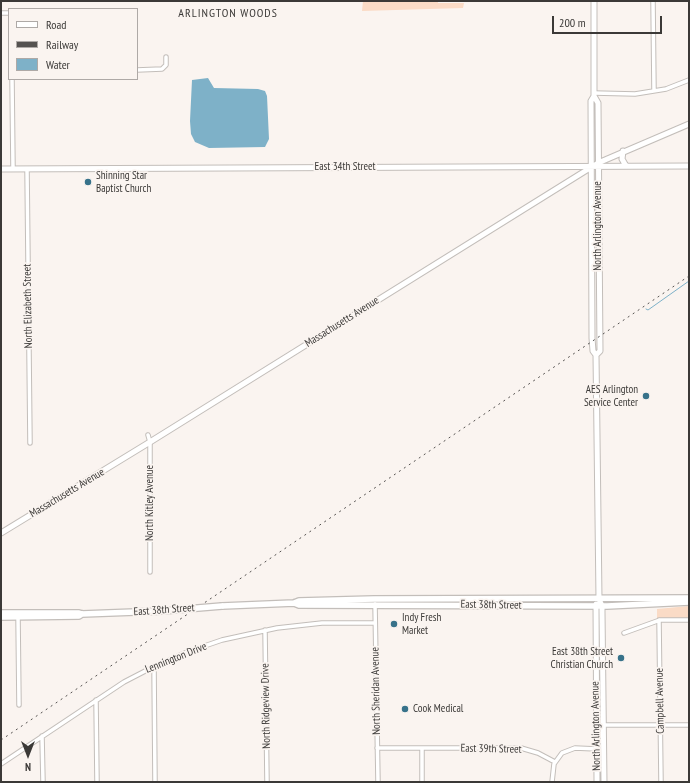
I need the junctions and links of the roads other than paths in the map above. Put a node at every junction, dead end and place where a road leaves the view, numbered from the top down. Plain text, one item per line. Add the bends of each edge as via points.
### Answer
1 (594, 1) edge
2 (653, 1) edge
3 (166, 57) dead end
4 (138, 70) edge
5 (12, 80) edge
6 (689, 80) edge
7 (654, 91) junction
8 (594, 94) junction
9 (689, 124) edge
10 (623, 151) junction
11 (595, 165) junction
12 (626, 166) junction
13 (689, 166) edge
14 (1, 168) edge
15 (14, 168) junction
16 (27, 168) junction
17 (148, 435) dead end
18 (150, 442) junction
19 (30, 443) dead end
20 (1, 533) edge
21 (150, 572) dead end
22 (689, 598) edge
23 (599, 599) junction
24 (375, 602) junction
25 (689, 602) edge
26 (595, 606) junction
27 (602, 606) junction
28 (1, 613) edge
29 (82, 614) junction
30 (1, 617) edge
31 (18, 617) junction
32 (659, 620) junction
33 (689, 620) edge
34 (376, 623) junction
35 (265, 630) junction
36 (624, 633) dead end
37 (154, 666) junction
38 (96, 700) junction
39 (19, 705) dead end
40 (603, 725) junction
41 (660, 725) junction
42 (689, 725) edge
43 (42, 736) junction
44 (377, 748) junction
45 (422, 748) junction
46 (596, 749) junction
47 (555, 762) junction
48 (1, 764) edge
49 (43, 782) edge
50 (97, 782) edge
51 (155, 782) edge
52 (267, 782) edge
53 (378, 782) edge
54 (422, 782) edge
55 (552, 782) edge
56 (597, 782) edge
57 (604, 782) edge
58 (660, 782) edge

1 - 8 main road, North Arlington Avenue
2 - 7 street
3 - 4 street via 166,65 162,69
5 - 15 street
6 - 7 street
7 - 8 street
8 - 11 main road, North Arlington Avenue via 591,101
9 - 10 main road, Massachusetts Avenue
10 - 11 main road, Massachusetts Avenue
10 - 12 main road via 622,159
11 - 12 main road, East 34th Street
11 - 16 main road, East 34th Street
11 - 18 main road, Massachusetts Avenue
11 - 23 main road, North Arlington Avenue via 600,351 596,355
12 - 13 main road, East 34th Street
14 - 15 main road, East 34th Street
15 - 16 main road, East 34th Street
16 - 19 street, North Elizabeth Street
17 - 18 street, North Kitley Avenue
18 - 20 main road, Massachusetts Avenue
18 - 21 street, North Kitley Avenue
22 - 23 main road, East 38th Street
23 - 24 main road, East 38th Street
23 - 26 main road
23 - 27 main road, North Arlington Avenue
24 - 26 main road, East 38th Street
24 - 29 main road, East 38th Street, bridge via 299,601
24 - 34 street, North Sheridan Avenue
25 - 27 main road, East 38th Street
26 - 27 main road, East 38th Street
26 - 46 main road, North Arlington Avenue
27 - 40 main road, North Arlington Avenue
28 - 29 main road, East 38th Street
29 - 31 main road, East 38th Street
30 - 31 main road, East 38th Street
31 - 39 street
32 - 33 street
32 - 36 street
32 - 41 street, Campbell Avenue
34 - 35 street, Lennington Drive via 310,624
34 - 44 street, North Sheridan Avenue
35 - 37 street, Lennington Drive via 208,645
35 - 52 street, North Ridgeview Drive
37 - 38 street, Lennington Drive
37 - 51 street
38 - 43 street, Lennington Drive
38 - 50 street
40 - 41 street
40 - 57 main road, North Arlington Avenue
41 - 42 street
41 - 58 street, Campbell Avenue
43 - 48 street, Lennington Drive
43 - 49 street
44 - 45 street, East 39th Street
44 - 53 street, North Sheridan Avenue
45 - 47 street, East 39th Street via 521,748 538,752
45 - 54 street
46 - 47 street via 572,748 562,753
46 - 56 main road, North Arlington Avenue
47 - 55 street

